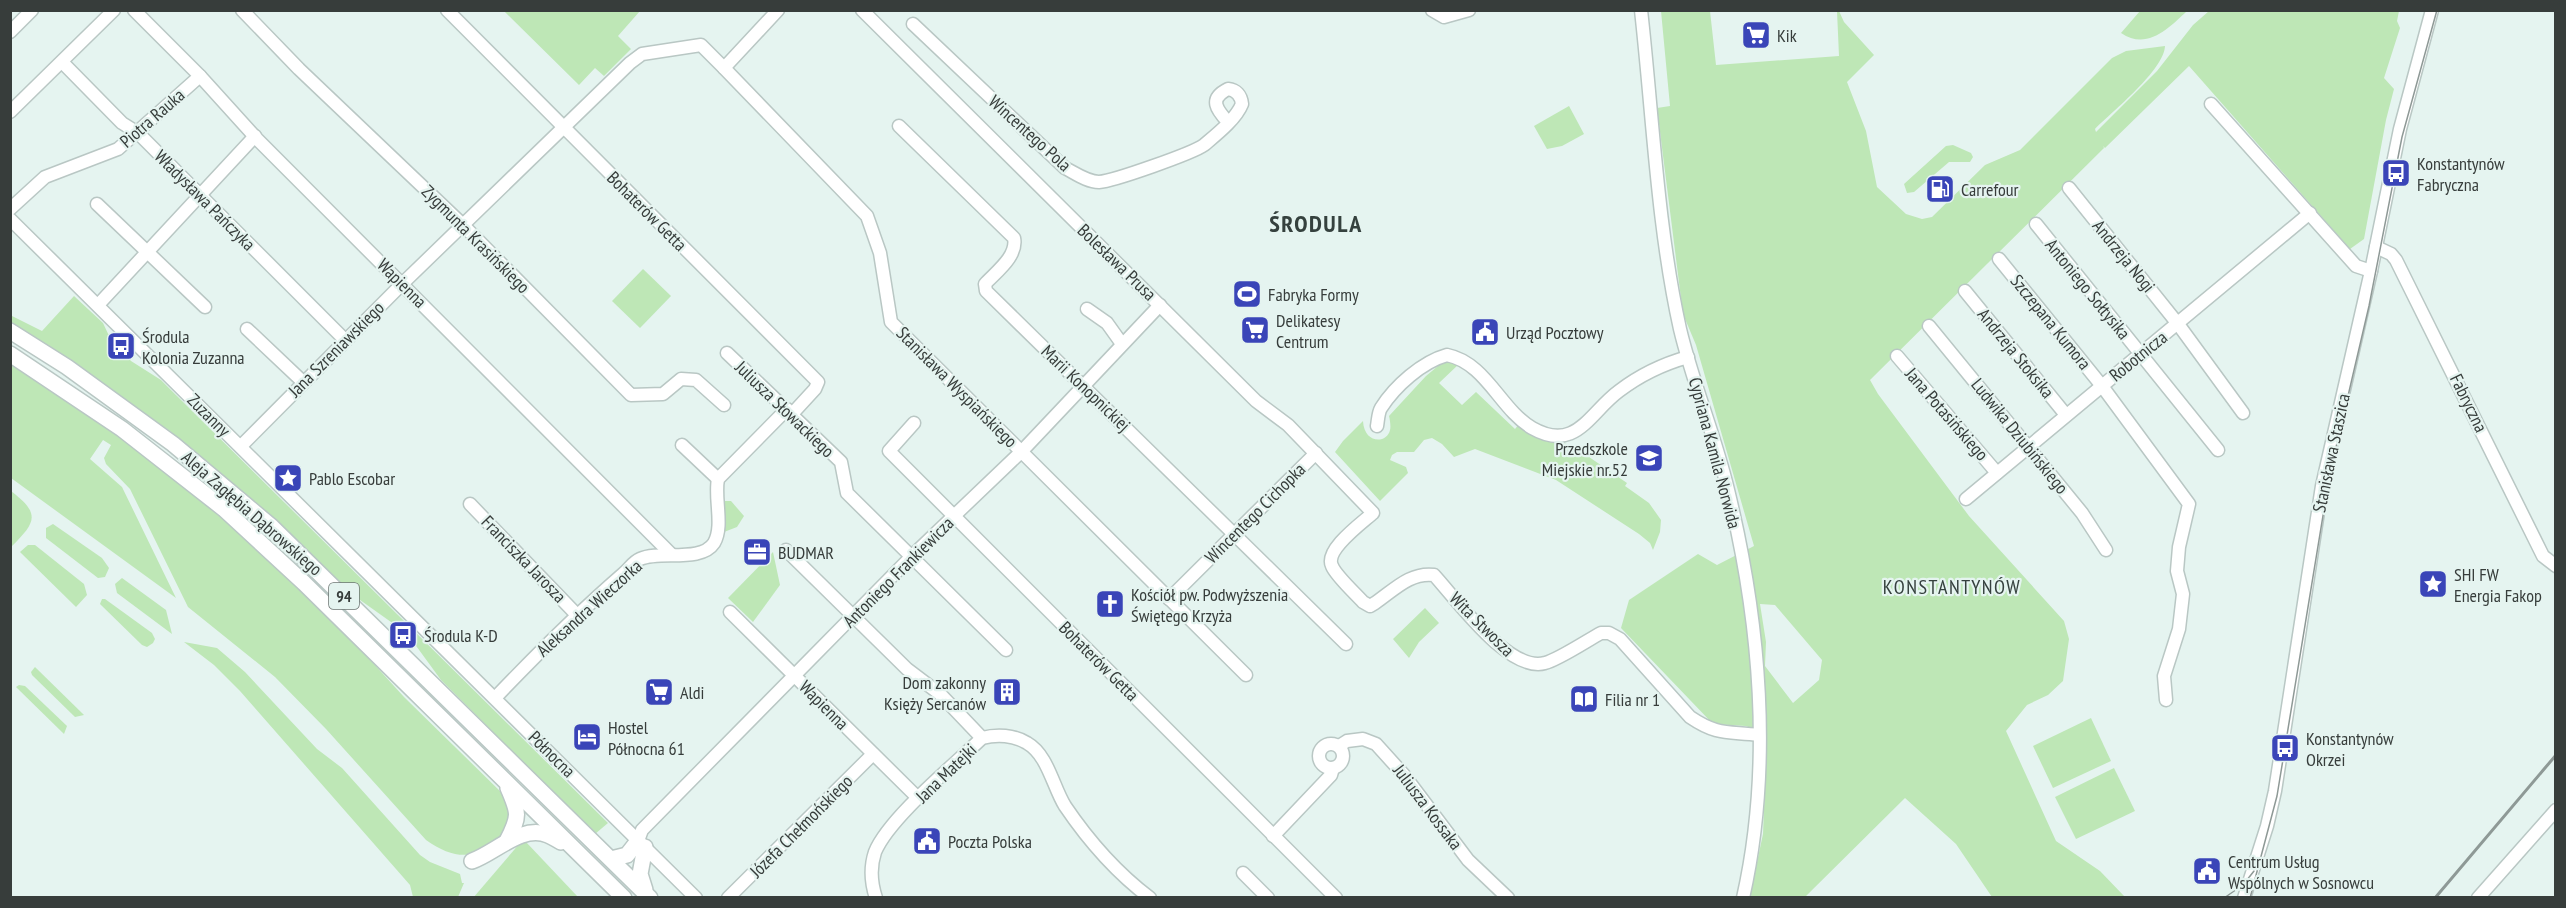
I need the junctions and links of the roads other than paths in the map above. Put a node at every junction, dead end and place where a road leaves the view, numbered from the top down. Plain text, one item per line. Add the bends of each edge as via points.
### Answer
1 (32, 10) edge
2 (114, 10) edge
3 (134, 10) edge
4 (242, 10) edge
5 (447, 10) edge
6 (778, 10) edge
7 (862, 10) edge
8 (1432, 10) edge
9 (1469, 10) edge
10 (1641, 10) edge
11 (2432, 10) edge
12 (913, 24) dead end
13 (10, 32) edge
14 (63, 63) junction
15 (724, 68) junction
16 (200, 76) junction
17 (2211, 104) dead end
18 (10, 112) edge
19 (1228, 122) dead end
20 (899, 126) dead end
21 (562, 127) junction
22 (138, 133) junction
23 (255, 136) junction
24 (2069, 188) dead end
25 (200, 196) junction
26 (97, 204) dead end
27 (10, 209) edge
28 (2310, 213) junction
29 (10, 219) edge
30 (2036, 224) dead end
31 (463, 225) junction
32 (2376, 247) junction
33 (148, 252) junction
34 (1999, 259) dead end
35 (2371, 271) junction
36 (402, 284) junction
37 (1965, 291) dead end
38 (1160, 304) junction
39 (98, 305) junction
40 (205, 307) dead end
41 (1087, 309) dead end
42 (2178, 324) junction
43 (1929, 326) dead end
44 (247, 329) dead end
45 (10, 331) edge
46 (345, 340) junction
47 (1122, 344) junction
48 (728, 353) dead end
49 (10, 354) edge
50 (2140, 354) junction
51 (1896, 356) dead end
52 (1688, 357) junction
53 (303, 382) junction
54 (1084, 386) junction
55 (2102, 386) junction
56 (724, 405) dead end
57 (789, 412) junction
58 (2243, 413) dead end
59 (2066, 415) junction
60 (914, 423) dead end
61 (1377, 426) dead end
62 (682, 445) dead end
63 (241, 446) junction
64 (2029, 447) junction
65 (2218, 450) dead end
66 (1022, 451) junction
67 (1316, 453) junction
68 (1997, 473) junction
69 (718, 479) junction
70 (1966, 499) dead end
71 (470, 504) dead end
72 (1373, 513) joint
73 (954, 516) junction
74 (1234, 534) junction
75 (786, 550) dead end
76 (2106, 550) dead end
77 (671, 554) junction
78 (912, 556) junction
79 (2556, 566) edge
80 (1169, 599) junction
81 (407, 612) joint
82 (730, 612) dead end
83 (577, 615) junction
84 (853, 617) junction
85 (1346, 644) dead end
86 (1006, 650) dead end
87 (794, 675) junction
88 (1246, 675) dead end
89 (495, 698) junction
90 (2166, 700) dead end
91 (1759, 735) junction
92 (982, 738) junction
93 (1339, 746) junction
94 (873, 754) junction
95 (1333, 768) junction
96 (504, 779) junction
97 (918, 798) junction
98 (2556, 810) edge
99 (1273, 836) junction
100 (507, 841) junction
101 (642, 844) junction
102 (572, 847) junction
103 (611, 859) junction
104 (472, 861) dead end
105 (1243, 873) dead end
106 (649, 896) edge
107 (624, 897) edge
108 (696, 897) edge
109 (728, 897) edge
110 (876, 897) edge
111 (1150, 897) edge
112 (1268, 897) edge
113 (1336, 897) edge
114 (1508, 897) edge
115 (1743, 897) edge
116 (2240, 897) edge
117 (2478, 897) edge

1 - 13 street
2 - 14 street
3 - 16 street, Wapienna
4 - 31 street, Zygmunta Krasińskiego
5 - 21 street, Bohaterów Getta
6 - 15 street
7 - 38 street, Bolesława Prusa
8 - 9 street via 1444,17
10 - 52 street, Cypriana Kamila Norwida via 1666,255
11 - 32 street, Stanisława Staszica via 2400,129
12 - 19 street, Wincentego Pola via 1065,168 1097,182 1122,177 1203,146
14 - 18 street
14 - 22 street, Władysława Pańczyka via 122,123
15 - 21 street, Stanisława Wyspiańskiego via 701,45 642,54
15 - 66 street, Stanisława Wyspiańskiego via 867,216 880,253 891,322
16 - 22 street, Piotra Rauka
16 - 23 street, Wapienna
17 - 28 street
20 - 54 street, Marii Konopnickiej via 1014,238 1013,254 985,284 986,291
21 - 31 street, Jana Szreniawskiego
21 - 57 street, Bohaterów Getta via 818,382
22 - 25 street, Władysława Pańczyka
22 - 27 street, Piotra Rauka via 118,148 45,177
23 - 25 street
23 - 36 street, Wapienna
24 - 42 street, Andrzeja Nogi
25 - 33 street
25 - 46 street, Władysława Pańczyka
26 - 33 street
28 - 35 street via 2356,266
28 - 42 street, Robotnicza
29 - 39 street, Zuzanny
30 - 50 street, Antoniego Sołtysika
31 - 36 street, Jana Szreniawskiego
31 - 56 street, Zygmunta Krasińskiego via 631,395 663,394 681,379 696,380
32 - 35 street, Stanisława Staszica
32 - 79 street, Fabryczna via 2396,260 2543,556
33 - 39 street
33 - 40 street
34 - 55 street, Szczepana Kumora
35 - 116 street, Stanisława Staszica via 2322,486 2275,791 2267,826
36 - 46 street, Jana Szreniawskiego
36 - 77 street, Wapienna
37 - 59 street, Andrzeja Stoksika
38 - 47 street, Antoniego Frankiewicza
38 - 67 street, Bolesława Prusa via 1256,401
39 - 63 street, Zuzanny
41 - 47 street via 1107,323
42 - 50 street, Robotnicza
42 - 58 street, Andrzeja Nogi
43 - 64 street, Ludwika Dziubińskiego
44 - 53 street
45 - 103 main road, Aleja Zagłębia Dąbrowskiego / 94 via 121,406 230,490 333,585
46 - 53 street, Jana Szreniawskiego
47 - 54 street, Antoniego Frankiewicza
48 - 57 street, Juliusza Słowackiego
49 - 96 main road, Aleja Zagłębia Dąbrowskiego / 94 via 122,429 224,509
50 - 55 street, Robotnicza
50 - 65 street, Antoniego Sołtysika
51 - 68 street, Jana Potasińskiego
52 - 61 street via 1630,383 1581,428 1562,436 1526,424 1468,363 1447,355 1424,364 1410,376 1380,409
52 - 91 street, Cypriana Kamila Norwida via 1728,488 1741,553 1755,633
53 - 63 street, Jana Szreniawskiego
54 - 66 street, Antoniego Frankiewicza
54 - 74 street, Marii Konopnickiej
55 - 59 street, Robotnicza
55 - 90 street, Szczepana Kumora via 2189,504 2179,547 2177,571 2183,594 2179,629 2164,676
57 - 69 street
57 - 78 street, Juliusza Słowackiego via 842,462 847,494
59 - 64 street, Robotnicza
60 - 73 street, Bohaterów Getta via 889,451
62 - 69 street
63 - 81 street, Zuzanny
64 - 68 street, Robotnicza
64 - 76 street, Ludwika Dziubińskiego
66 - 73 street, Antoniego Frankiewicza
66 - 80 street, Stanisława Wyspiańskiego
67 - 72 street, Bolesława Prusa
67 - 74 street, Wincentego Cichopka
68 - 70 street, Robotnicza
69 - 77 street, Aleksandra Wieczorka via 714,543 696,554
71 - 83 street, Franciszka Jarosza
72 - 91 street, Wita Stwosza via 1330,557 1332,567 1370,606 1411,577 1434,575 1500,648 1517,660 1535,665 1601,633 1609,633 1620,639 1690,717 1704,727 1718,733
73 - 78 street, Antoniego Frankiewicza
73 - 99 street, Bohaterów Getta
74 - 80 street, Wincentego Cichopka
74 - 85 street, Marii Konopnickiej
75 - 84 street
77 - 83 street, Aleksandra Wieczorka via 634,562
78 - 84 street, Antoniego Frankiewicza
78 - 86 street, Juliusza Słowackiego
80 - 88 street, Stanisława Wyspiańskiego
81 - 89 street, Północna
82 - 87 street, Wapienna
83 - 89 street, Aleksandra Wieczorka
84 - 87 street, Antoniego Frankiewicza
84 - 92 street via 907,669 940,694
87 - 94 street, Wapienna
87 - 101 street, Antoniego Frankiewicza via 642,830
89 - 101 street, Północna
91 - 115 street, Cypriana Kamila Norwida via 1756,831
92 - 97 street, Jana Matejki
92 - 111 street, Jana Matejki via 995,735 1016,739 1037,751 1084,832 1127,879
93 - 95 street via 1344,756
93 - 95 street via 1329,744 1319,754 1323,764
93 - 114 street, Juliusza Kossaka via 1363,739 1376,744 1468,860
94 - 97 street, Wapienna
94 - 109 street, Józefa Chełmońskiego
95 - 99 street via 1331,775
96 - 100 main road via 518,820
96 - 102 main road, Aleja Zagłębia Dąbrowskiego / 94
97 - 110 street, Jana Matejki via 875,852 871,873
98 - 117 street
99 - 113 street, Bohaterów Getta
100 - 102 main road via 535,832
100 - 104 main road
101 - 103 main road via 627,855
101 - 106 main road via 640,882
101 - 108 street, Północna
102 - 107 main road, Aleja Zagłębia Dąbrowskiego / 94
103 - 106 main road, Aleja Zagłębia Dąbrowskiego / 94
105 - 112 street

